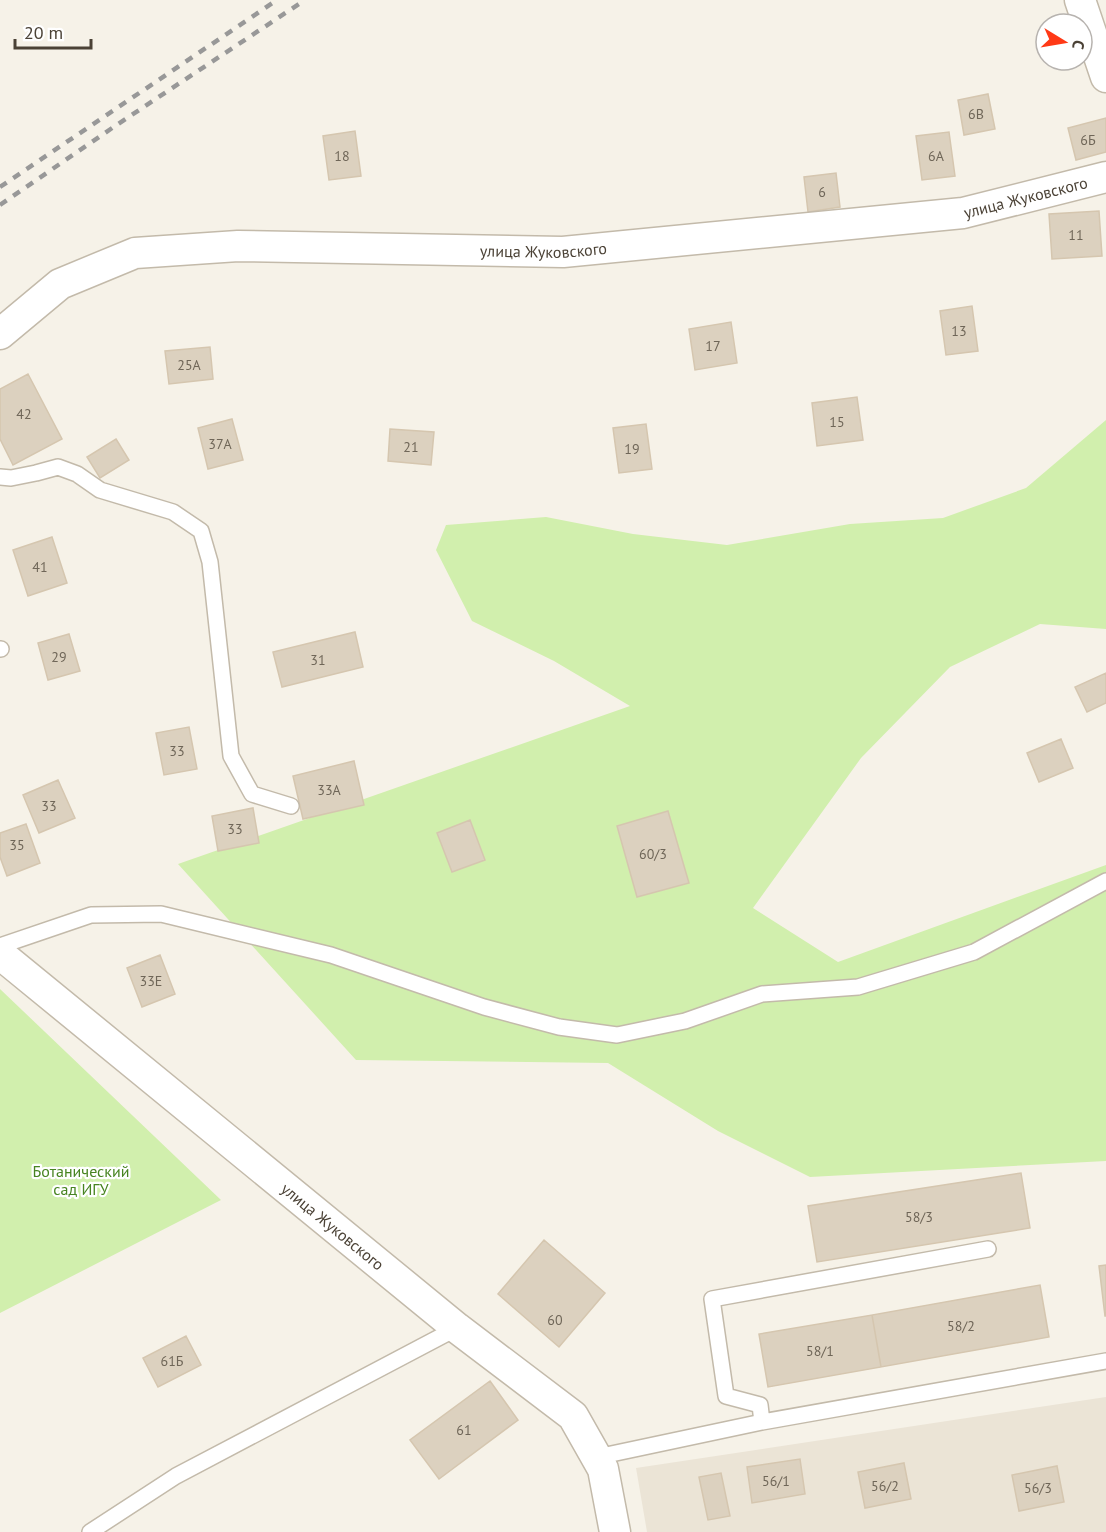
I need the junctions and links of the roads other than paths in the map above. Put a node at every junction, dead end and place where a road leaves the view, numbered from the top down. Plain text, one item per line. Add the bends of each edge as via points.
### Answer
1 (1080, 0) edge
2 (1106, 77) edge
3 (1106, 177) edge
4 (0, 334) edge
5 (0, 477) edge
6 (291, 806) dead end
7 (1106, 881) edge
8 (0, 946) edge
9 (0, 954) edge
10 (988, 1249) dead end
11 (457, 1328) junction
12 (1106, 1361) edge
13 (762, 1422) junction
14 (597, 1457) junction
15 (90, 1532) edge
16 (615, 1532) edge

1 - 2 street
3 - 4 street, улица Жуковского via 963,213 563,252 238,246 135,253 60,284
5 - 6 lane via 58,467 100,490 173,512 201,531 210,562 231,756 252,794
7 - 8 lane via 974,952 858,987 762,994 685,1021 617,1035 559,1027 483,1007 331,955 161,914 91,915
9 - 11 street, улица Жуковского
10 - 13 lane via 712,1299 726,1396 760,1405
11 - 14 street, улица Жуковского via 573,1416
11 - 15 lane via 176,1476
12 - 13 lane
13 - 14 lane
14 - 16 street, улица Жуковского via 603,1468

